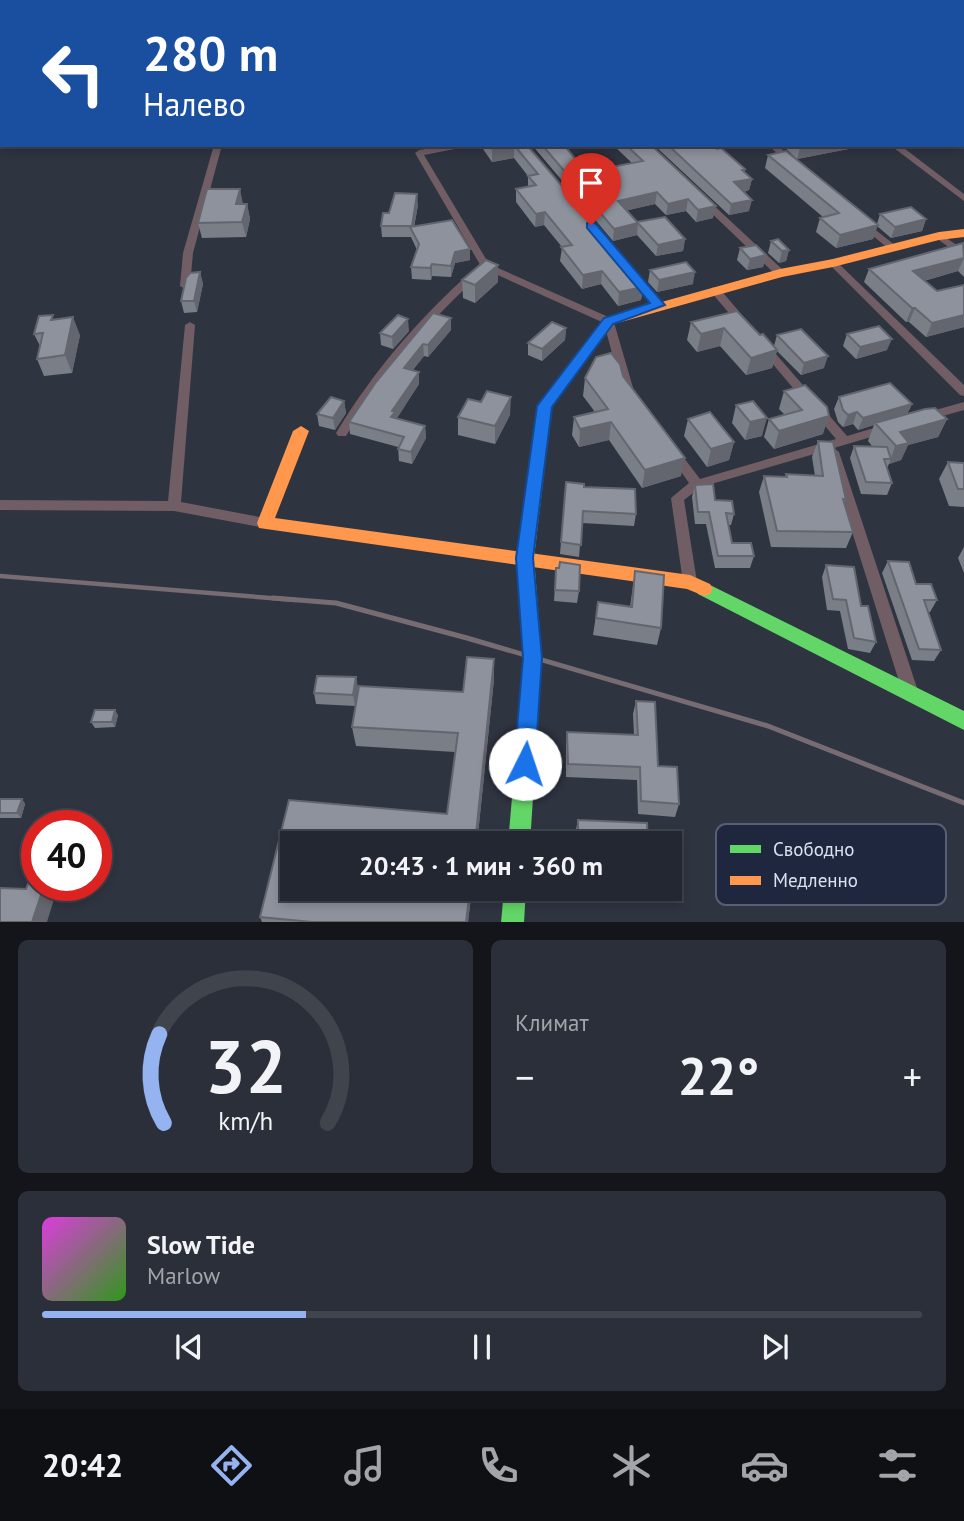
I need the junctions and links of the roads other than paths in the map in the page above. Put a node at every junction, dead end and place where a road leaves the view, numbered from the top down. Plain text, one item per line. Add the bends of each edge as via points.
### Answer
1 (255, 0) edge
2 (261, 0) edge
3 (217, 147) edge
4 (422, 147) edge
5 (456, 147) edge
6 (774, 147) edge
7 (897, 147) edge
8 (427, 151) junction
9 (802, 171) edge
10 (693, 191) edge
11 (964, 198) edge
12 (853, 214) edge
13 (964, 233) edge
14 (939, 236) junction
15 (893, 248) junction
16 (964, 255) edge
17 (622, 262) edge
18 (834, 263) junction
19 (485, 266) junction
20 (780, 273) junction
21 (185, 286) edge
22 (715, 290) junction
23 (659, 305) junction
24 (608, 321) junction
25 (190, 325) dead end
26 (749, 331) edge
27 (758, 341) edge
28 (964, 392) edge
29 (636, 402) edge
30 (964, 406) edge
31 (911, 422) edge
32 (898, 425) edge
33 (301, 431) dead end
34 (342, 433) dead end
35 (667, 443) edge
36 (838, 443) junction
37 (697, 484) junction
38 (0, 505) edge
39 (174, 506) junction
40 (265, 523) junction
41 (525, 558) junction
42 (690, 582) junction
43 (911, 694) junction
44 (964, 721) edge
45 (520, 831) edge
46 (514, 901) edge
47 (513, 922) edge

1 - 2 street
3 - 21 street via 188,253
4 - 8 street
5 - 8 street
6 - 9 street
7 - 11 street
8 - 19 street via 419,153
10 - 20 street
12 - 15 street
13 - 14 street
14 - 15 street
14 - 16 street
15 - 18 street
17 - 23 street
18 - 20 street
18 - 28 street
19 - 24 street
19 - 34 street via 438,308 368,389
20 - 22 street
22 - 23 street
22 - 26 street
23 - 24 street
24 - 29 street
24 - 41 street via 545,406
25 - 39 street
27 - 36 street
30 - 31 street
32 - 36 street
33 - 40 street
35 - 37 street
36 - 37 street
36 - 43 street
37 - 42 street via 677,498
38 - 39 street
39 - 40 street
40 - 41 street
41 - 42 street
41 - 45 street via 533,658
42 - 43 street
43 - 44 street
46 - 47 street

